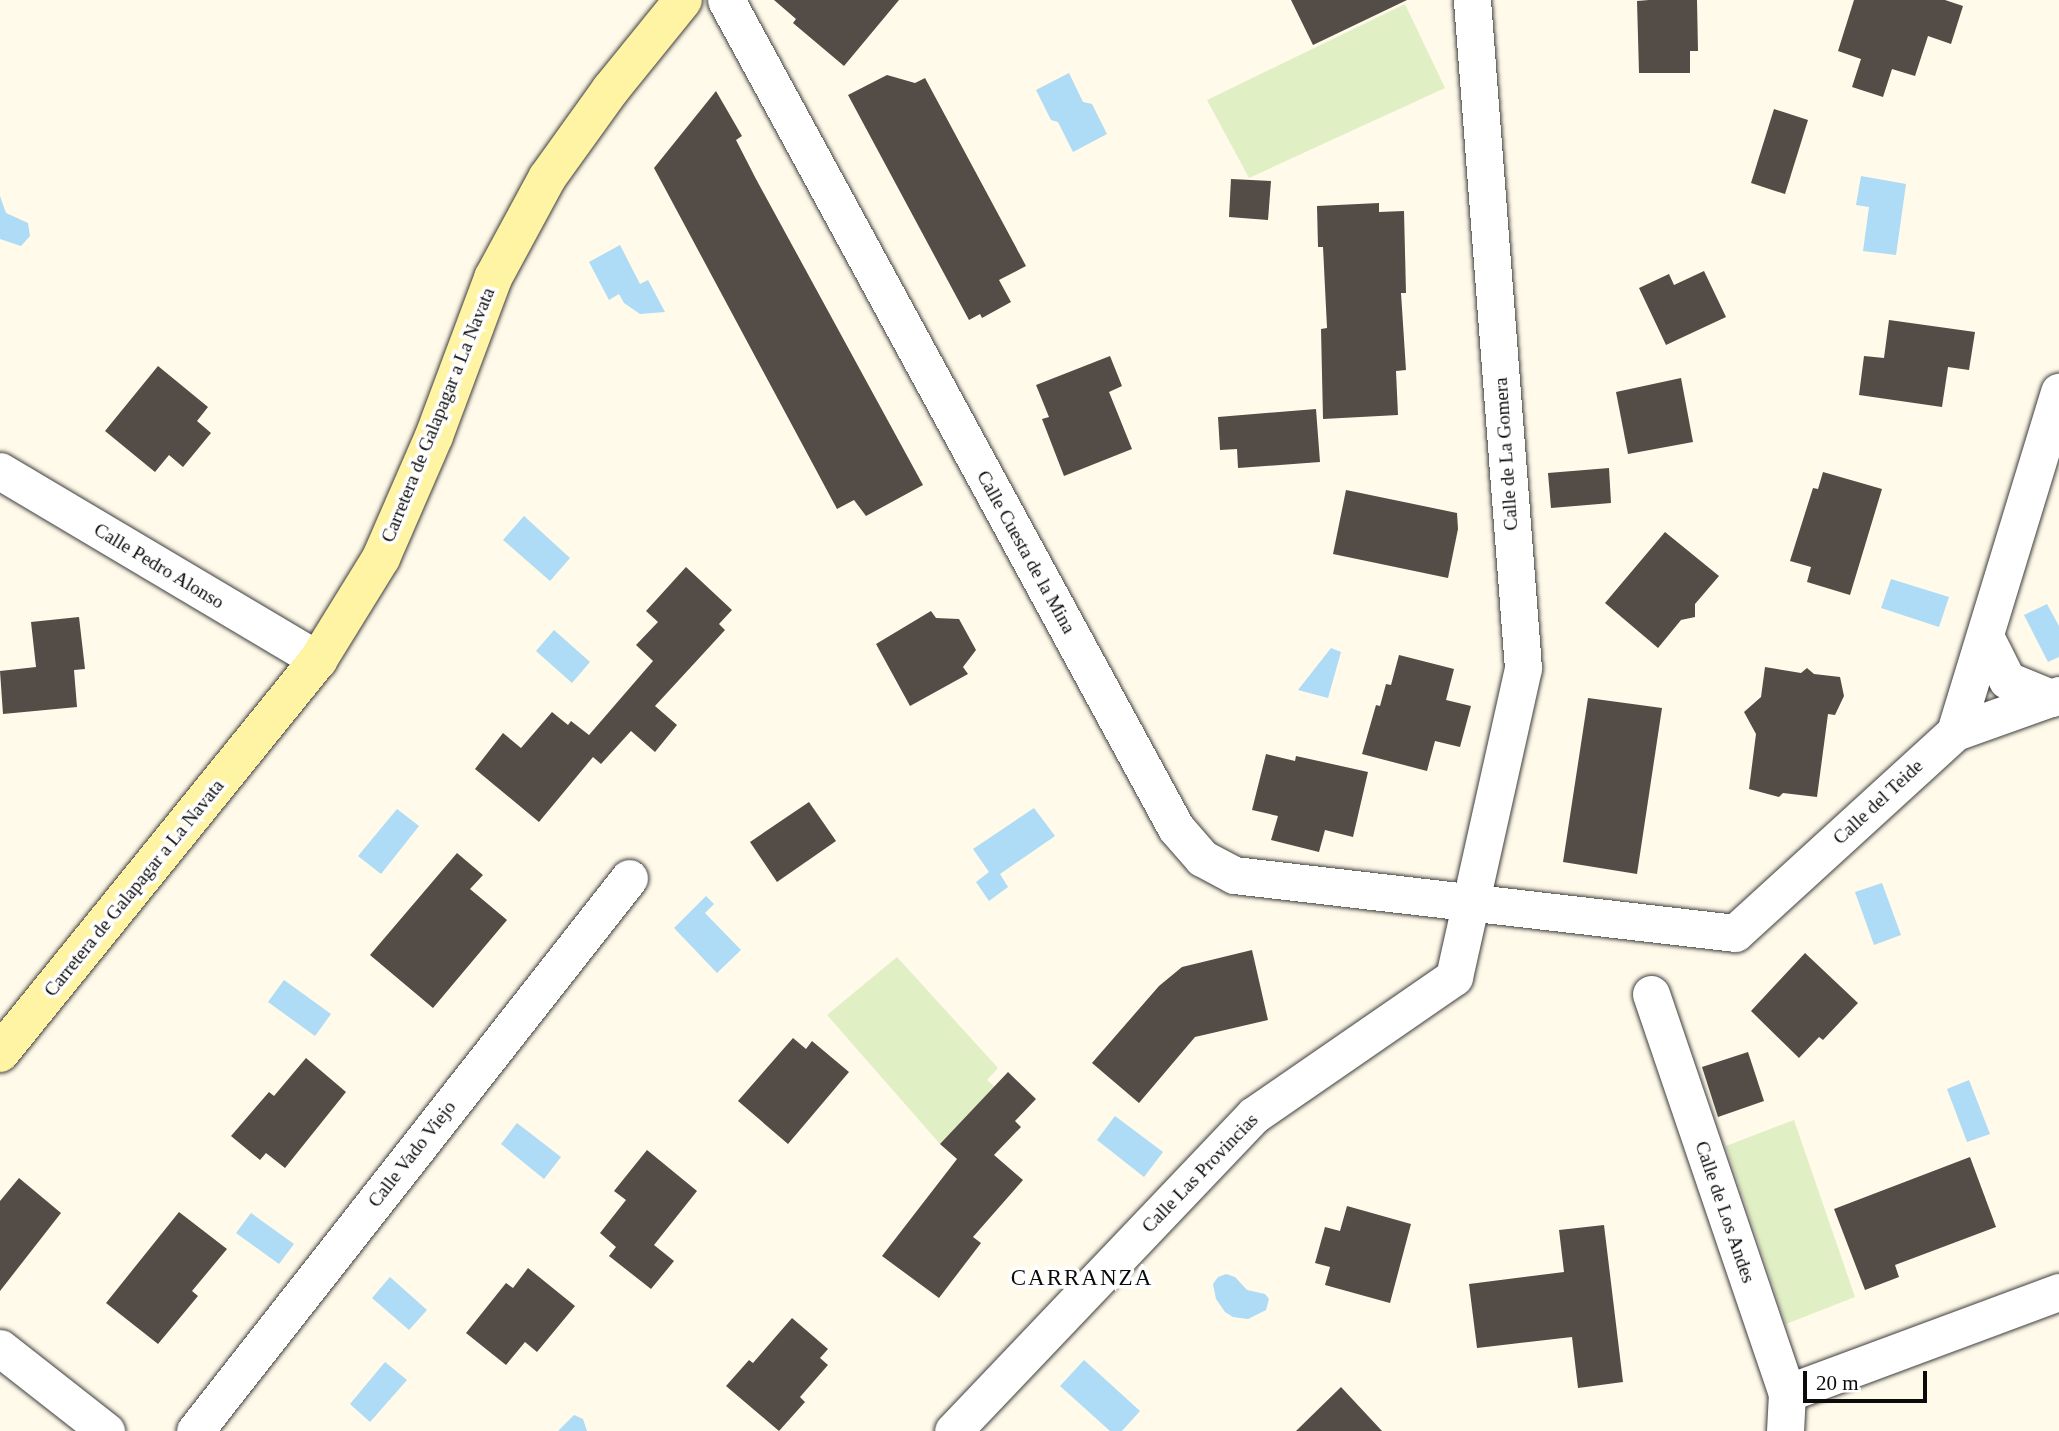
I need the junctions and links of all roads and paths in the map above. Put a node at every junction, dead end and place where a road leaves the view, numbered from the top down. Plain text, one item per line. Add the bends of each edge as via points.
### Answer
1 (683, 0) edge
2 (726, 0) edge
3 (1472, 0) edge
4 (2059, 391) edge
5 (0, 471) edge
6 (1984, 636) junction
7 (318, 660) junction
8 (2055, 696) edge
9 (1955, 732) junction
10 (629, 878) dead end
11 (1470, 902) junction
12 (1651, 994) dead end
13 (0, 1053) edge
14 (2059, 1292) edge
15 (0, 1348) edge
16 (1787, 1393) junction
17 (106, 1431) edge
18 (195, 1431) edge
19 (953, 1431) edge
20 (1785, 1431) edge

1 - 7 main road, Carretera de Galapagar a La Navata via 595,111 523,222 493,278 381,558
2 - 11 street, Calle Cuesta de la Mina via 1176,828 1202,858 1234,875
3 - 11 street, Calle de La Gomera via 1523,668
4 - 6 street
5 - 7 street, Calle Pedro Alonso
6 - 8 street via 2007,680
6 - 9 street
7 - 13 main road, Carretera de Galapagar a La Navata
8 - 9 street
9 - 11 street, Calle del Teide via 1735,933
10 - 18 street, Calle Vado Viejo
11 - 19 street, Calle Las Provincias via 1454,977 1254,1115
12 - 16 street, Calle de Los Andes
14 - 16 street
15 - 17 street
16 - 20 street, Calle de Los Andes

